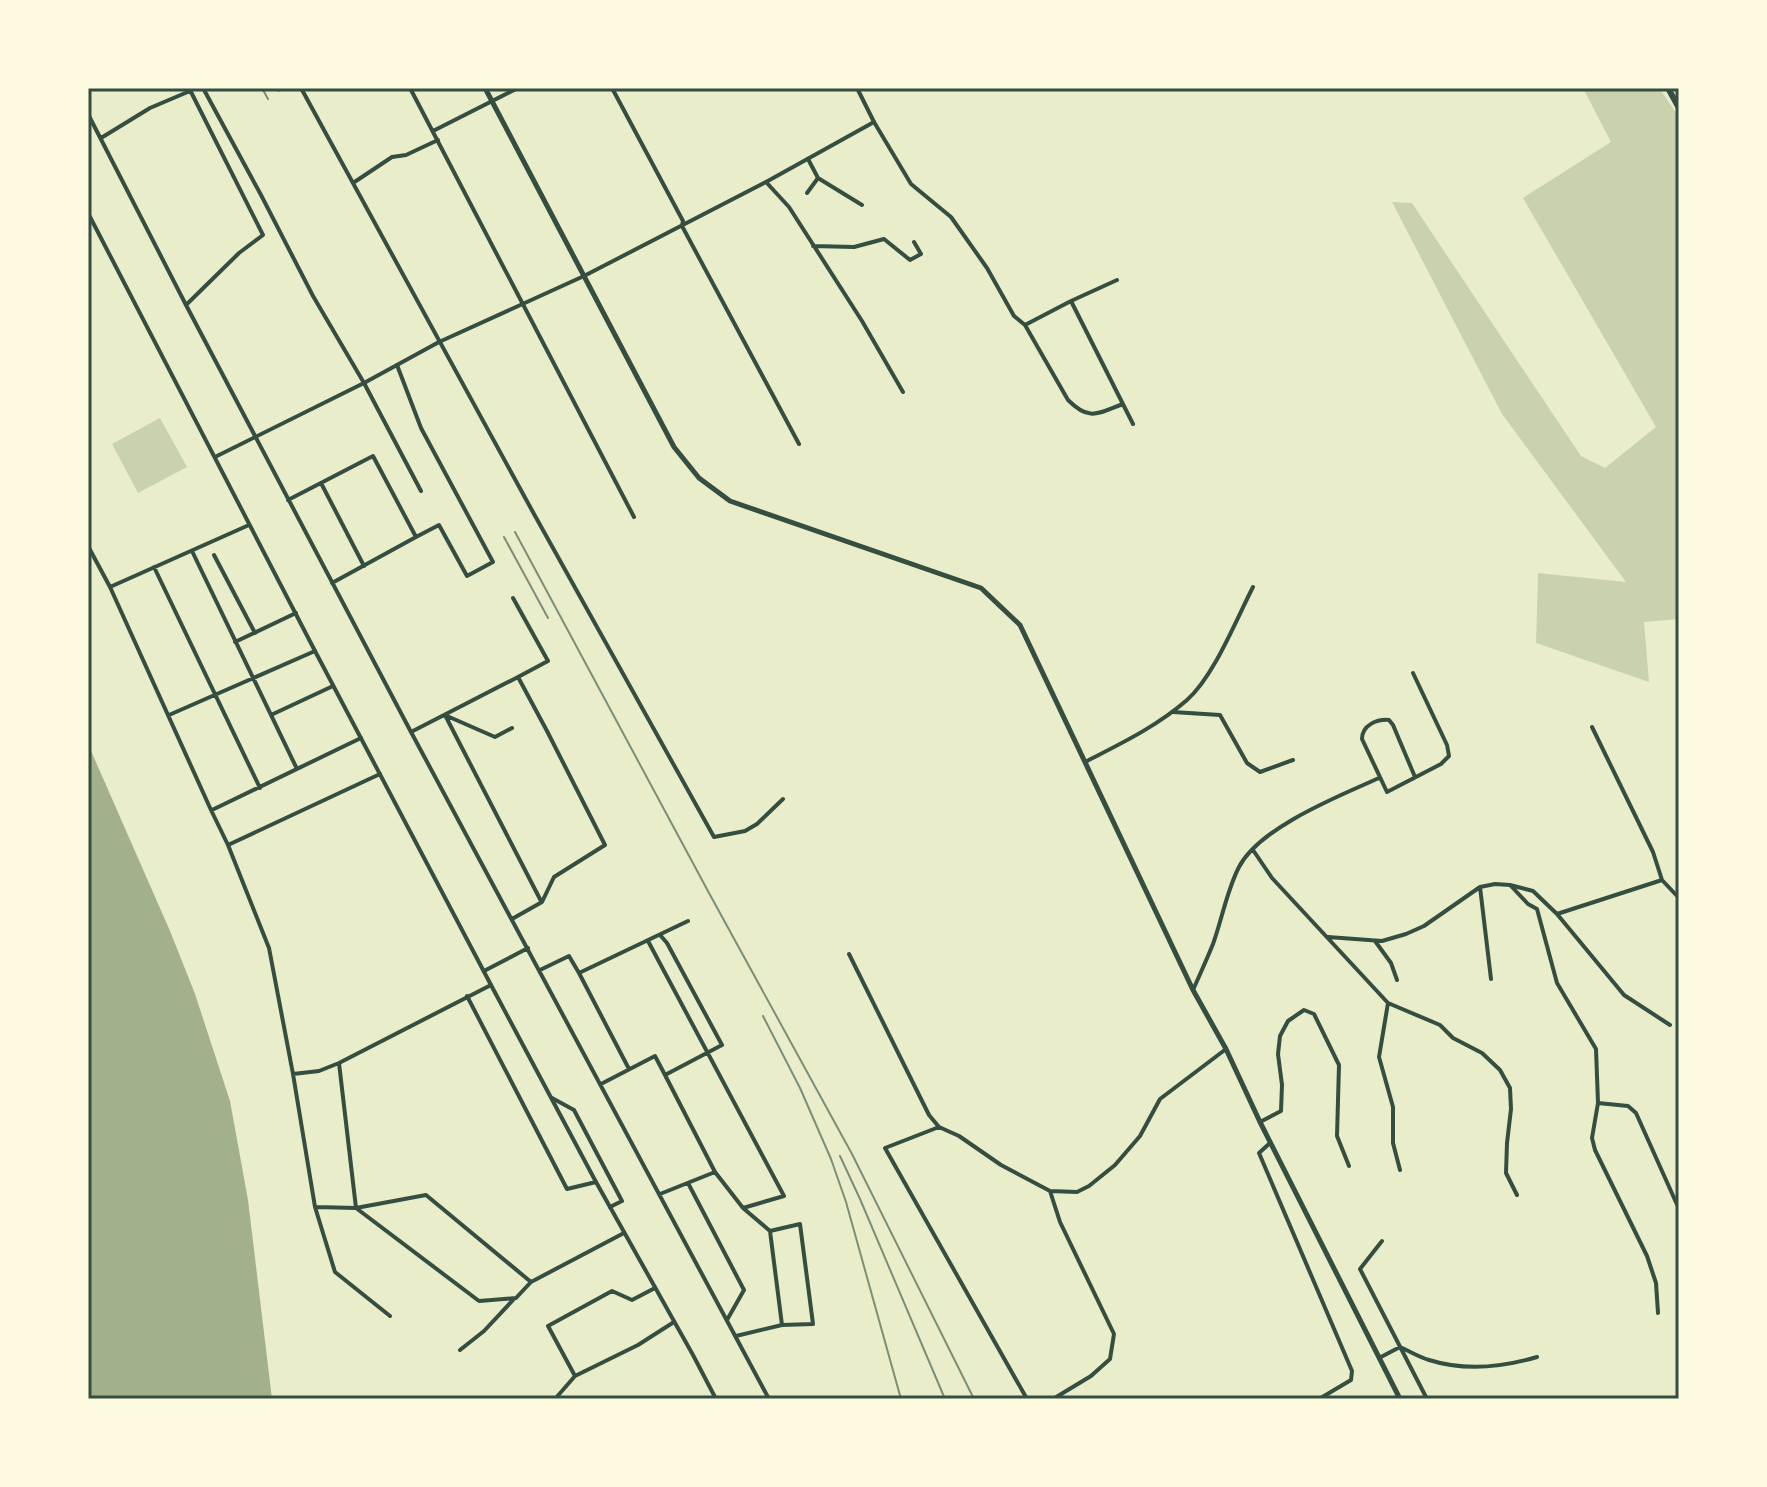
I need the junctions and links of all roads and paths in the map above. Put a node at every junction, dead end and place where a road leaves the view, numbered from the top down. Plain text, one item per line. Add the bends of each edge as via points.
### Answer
1 (203, 88) edge
2 (301, 88) edge
3 (410, 88) edge
4 (485, 88) edge
5 (518, 88) edge
6 (612, 88) edge
7 (857, 88) edge
8 (1668, 88) edge
9 (190, 90) edge
10 (493, 102) junction
11 (1679, 108) edge
12 (88, 114) edge
13 (874, 122) junction
14 (433, 131) junction
15 (101, 138) junction
16 (438, 140) junction
17 (808, 159) junction
18 (818, 178) junction
19 (766, 182) junction
20 (353, 183) junction
21 (807, 193) dead end
22 (862, 205) dead end
23 (88, 213) edge
24 (682, 226) junction
25 (914, 242) dead end
26 (813, 246) junction
27 (584, 276) junction
28 (1117, 280) dead end
29 (1071, 301) junction
30 (186, 305) junction
31 (523, 305) junction
32 (1025, 325) junction
33 (439, 342) junction
34 (397, 365) junction
35 (364, 383) junction
36 (903, 392) dead end
37 (1123, 404) junction
38 (1133, 424) dead end
39 (254, 436) junction
40 (799, 444) dead end
41 (215, 457) junction
42 (321, 483) junction
43 (421, 491) dead end
44 (288, 500) junction
45 (634, 517) dead end
46 (249, 525) junction
47 (416, 537) junction
48 (88, 546) edge
49 (192, 551) junction
50 (214, 555) dead end
51 (364, 566) junction
52 (154, 567) junction
53 (332, 583) junction
54 (110, 587) junction
55 (1253, 587) dead end
56 (513, 598) dead end
57 (296, 613) junction
58 (255, 633) junction
59 (235, 642) junction
60 (315, 651) junction
61 (1413, 673) dead end
62 (518, 677) junction
63 (253, 679) junction
64 (333, 686) junction
65 (216, 696) junction
66 (1171, 712) junction
67 (169, 715) junction
68 (271, 715) junction
69 (445, 715) junction
70 (1592, 727) dead end
71 (512, 728) dead end
72 (411, 732) junction
73 (361, 738) junction
74 (1293, 760) dead end
75 (1085, 762) junction
76 (297, 769) junction
77 (380, 774) junction
78 (1415, 777) junction
79 (1379, 778) junction
80 (260, 788) junction
81 (783, 799) dead end
82 (211, 810) junction
83 (228, 845) junction
84 (1253, 850) junction
85 (1662, 880) junction
86 (1510, 885) junction
87 (1480, 887) junction
88 (1679, 898) edge
89 (542, 902) junction
90 (1557, 914) junction
91 (512, 919) junction
92 (688, 921) dead end
93 (660, 935) junction
94 (1326, 936) junction
95 (648, 941) junction
96 (1375, 941) junction
97 (528, 948) junction
98 (849, 954) dead end
99 (540, 970) junction
100 (484, 971) junction
101 (579, 973) junction
102 (1491, 979) dead end
103 (1397, 980) dead end
104 (491, 985) junction
105 (1193, 990) junction
106 (467, 996) junction
107 (1388, 1003) junction
108 (1670, 1025) dead end
109 (1226, 1049) junction
110 (708, 1053) junction
111 (339, 1063) junction
112 (629, 1069) junction
113 (293, 1074) junction
114 (665, 1075) junction
115 (601, 1084) junction
116 (551, 1098) junction
117 (1598, 1103) junction
118 (1260, 1122) junction
119 (939, 1127) junction
120 (1270, 1143) junction
121 (1349, 1166) dead end
122 (1400, 1170) dead end
123 (715, 1172) junction
124 (596, 1182) junction
125 (688, 1183) junction
126 (1050, 1191) junction
127 (660, 1194) junction
128 (1517, 1195) dead end
129 (315, 1207) junction
130 (610, 1207) junction
131 (356, 1208) junction
132 (743, 1208) junction
133 (1679, 1209) edge
134 (770, 1231) junction
135 (624, 1233) junction
136 (1382, 1241) dead end
137 (531, 1282) junction
138 (655, 1288) junction
139 (516, 1298) junction
140 (1658, 1313) dead end
141 (390, 1316) dead end
142 (727, 1320) junction
143 (674, 1322) junction
144 (782, 1325) junction
145 (736, 1336) junction
146 (1400, 1347) junction
147 (460, 1350) dead end
148 (1537, 1357) dead end
149 (1379, 1358) junction
150 (575, 1376) junction
151 (555, 1399) edge
152 (716, 1399) edge
153 (769, 1399) edge
154 (1027, 1399) edge
155 (1053, 1399) edge
156 (1319, 1399) edge
157 (1400, 1399) edge
158 (1427, 1399) edge

1 - 35 street
2 - 20 street
3 - 14 street
4 - 10 main road
5 - 10 street
6 - 24 street
7 - 13 street
8 - 11 highway
9 - 15 street
9 - 30 street via 263,235
10 - 14 street
10 - 27 main road
12 - 15 street
13 - 17 street
13 - 32 street via 911,184 951,217
14 - 16 street
15 - 30 street
16 - 20 street via 392,157
16 - 31 street
17 - 18 street
17 - 19 street
18 - 21 street
18 - 22 street
19 - 24 street
19 - 26 street
20 - 33 street
23 - 41 street
24 - 27 street
24 - 40 street
25 - 26 street via 921,254 910,260 884,239 854,247
26 - 36 street
27 - 31 street
27 - 75 main road via 674,447 699,478 730,501 981,588 1020,625
28 - 29 street
29 - 32 street
29 - 37 street
30 - 39 street
31 - 33 street
31 - 45 street
32 - 37 street via 1078,410 1093,415
33 - 34 street
33 - 81 street via 714,837 745,831
34 - 35 street
34 - 47 street via 421,428 493,562 467,576 439,525
35 - 39 street
35 - 43 street
37 - 38 street
39 - 41 street
39 - 44 street
41 - 46 street
42 - 44 street
42 - 47 street via 373,456
42 - 51 street
44 - 53 street
46 - 49 street
46 - 57 street
47 - 51 street
48 - 54 street
49 - 52 street
49 - 59 street
50 - 58 street
51 - 53 street
52 - 54 street
52 - 65 street
53 - 72 street
54 - 67 street
55 - 66 street via 1215,663 1189,699
56 - 62 street via 548,661
57 - 58 street
57 - 60 street
58 - 59 street
59 - 63 street
60 - 63 street
60 - 64 street
61 - 78 street via 1450,751 1446,760
62 - 69 street
62 - 89 street via 605,845 554,877
63 - 65 street
63 - 68 street
64 - 68 street
64 - 73 street
65 - 67 street
65 - 80 street
66 - 74 street via 1220,715 1247,763 1260,772
66 - 75 street
67 - 82 street
68 - 76 street
69 - 71 street via 495,737
69 - 72 street
69 - 89 street
70 - 85 street
72 - 91 street
73 - 76 street
73 - 77 street
75 - 105 main road
76 - 80 street
77 - 83 street
77 - 100 street
78 - 79 street via 1387,792
78 - 79 street via 1393,725 1380,720 1362,733
79 - 84 street via 1317,806
80 - 82 street
82 - 83 street
83 - 113 street via 269,948
84 - 94 street
84 - 105 street via 1240,865
85 - 88 street
85 - 90 street
86 - 87 street
86 - 90 street via 1533,891
86 - 117 street via 1537,909 1557,983 1596,1049
87 - 96 street via 1424,926
87 - 102 street
89 - 91 street
90 - 108 street via 1624,995
91 - 97 street
92 - 93 street
93 - 95 street
93 - 110 street via 722,1045
94 - 96 street
94 - 107 street
95 - 101 street
95 - 110 street
96 - 103 street
97 - 99 street
97 - 100 street
98 - 119 street
99 - 101 street via 569,956
99 - 115 street
100 - 104 street
101 - 112 street
104 - 106 street
104 - 116 street
105 - 109 main road
106 - 111 street
106 - 124 street via 567,1189
107 - 122 street via 1379,1057 1393,1107
107 - 128 street via 1440,1025 1500,1070 1510,1088 1506,1173
109 - 118 main road
109 - 126 street via 1160,1099 1140,1136 1089,1186 1077,1192
110 - 114 street
110 - 132 street via 784,1196
111 - 113 street
111 - 131 street
112 - 114 street via 655,1056
112 - 115 street
113 - 129 street
114 - 123 street
115 - 127 street
116 - 124 street
116 - 130 street via 574,1110 622,1201
117 - 133 street via 1628,1106 1636,1113
117 - 140 street via 1595,1150 1647,1256
118 - 120 main road
118 - 121 street via 1281,1111 1280,1036 1288,1021 1304,1010 1314,1014 1339,1065 1337,1136
119 - 126 street
119 - 154 street via 885,1148
120 - 149 main road
120 - 156 street via 1259,1153 1352,1371 1351,1380
123 - 125 street
123 - 132 street
124 - 130 street
125 - 127 street
125 - 142 street via 744,1290
126 - 155 street via 1114,1334 1110,1359
127 - 142 street
129 - 131 street
129 - 141 street via 335,1272
130 - 135 street
131 - 137 street via 426,1195
131 - 139 street via 479,1301
132 - 134 street
134 - 144 street
134 - 144 street via 800,1224 813,1324
135 - 137 street
135 - 138 street
136 - 146 street via 1360,1269
137 - 139 street
138 - 143 street
138 - 150 street via 632,1300 612,1291 548,1326
139 - 147 street
142 - 145 street
143 - 150 street
143 - 152 street
144 - 145 street
145 - 153 street
146 - 148 street via 1456,1366 1510,1365
146 - 149 street
146 - 158 street
149 - 157 main road
150 - 151 street

